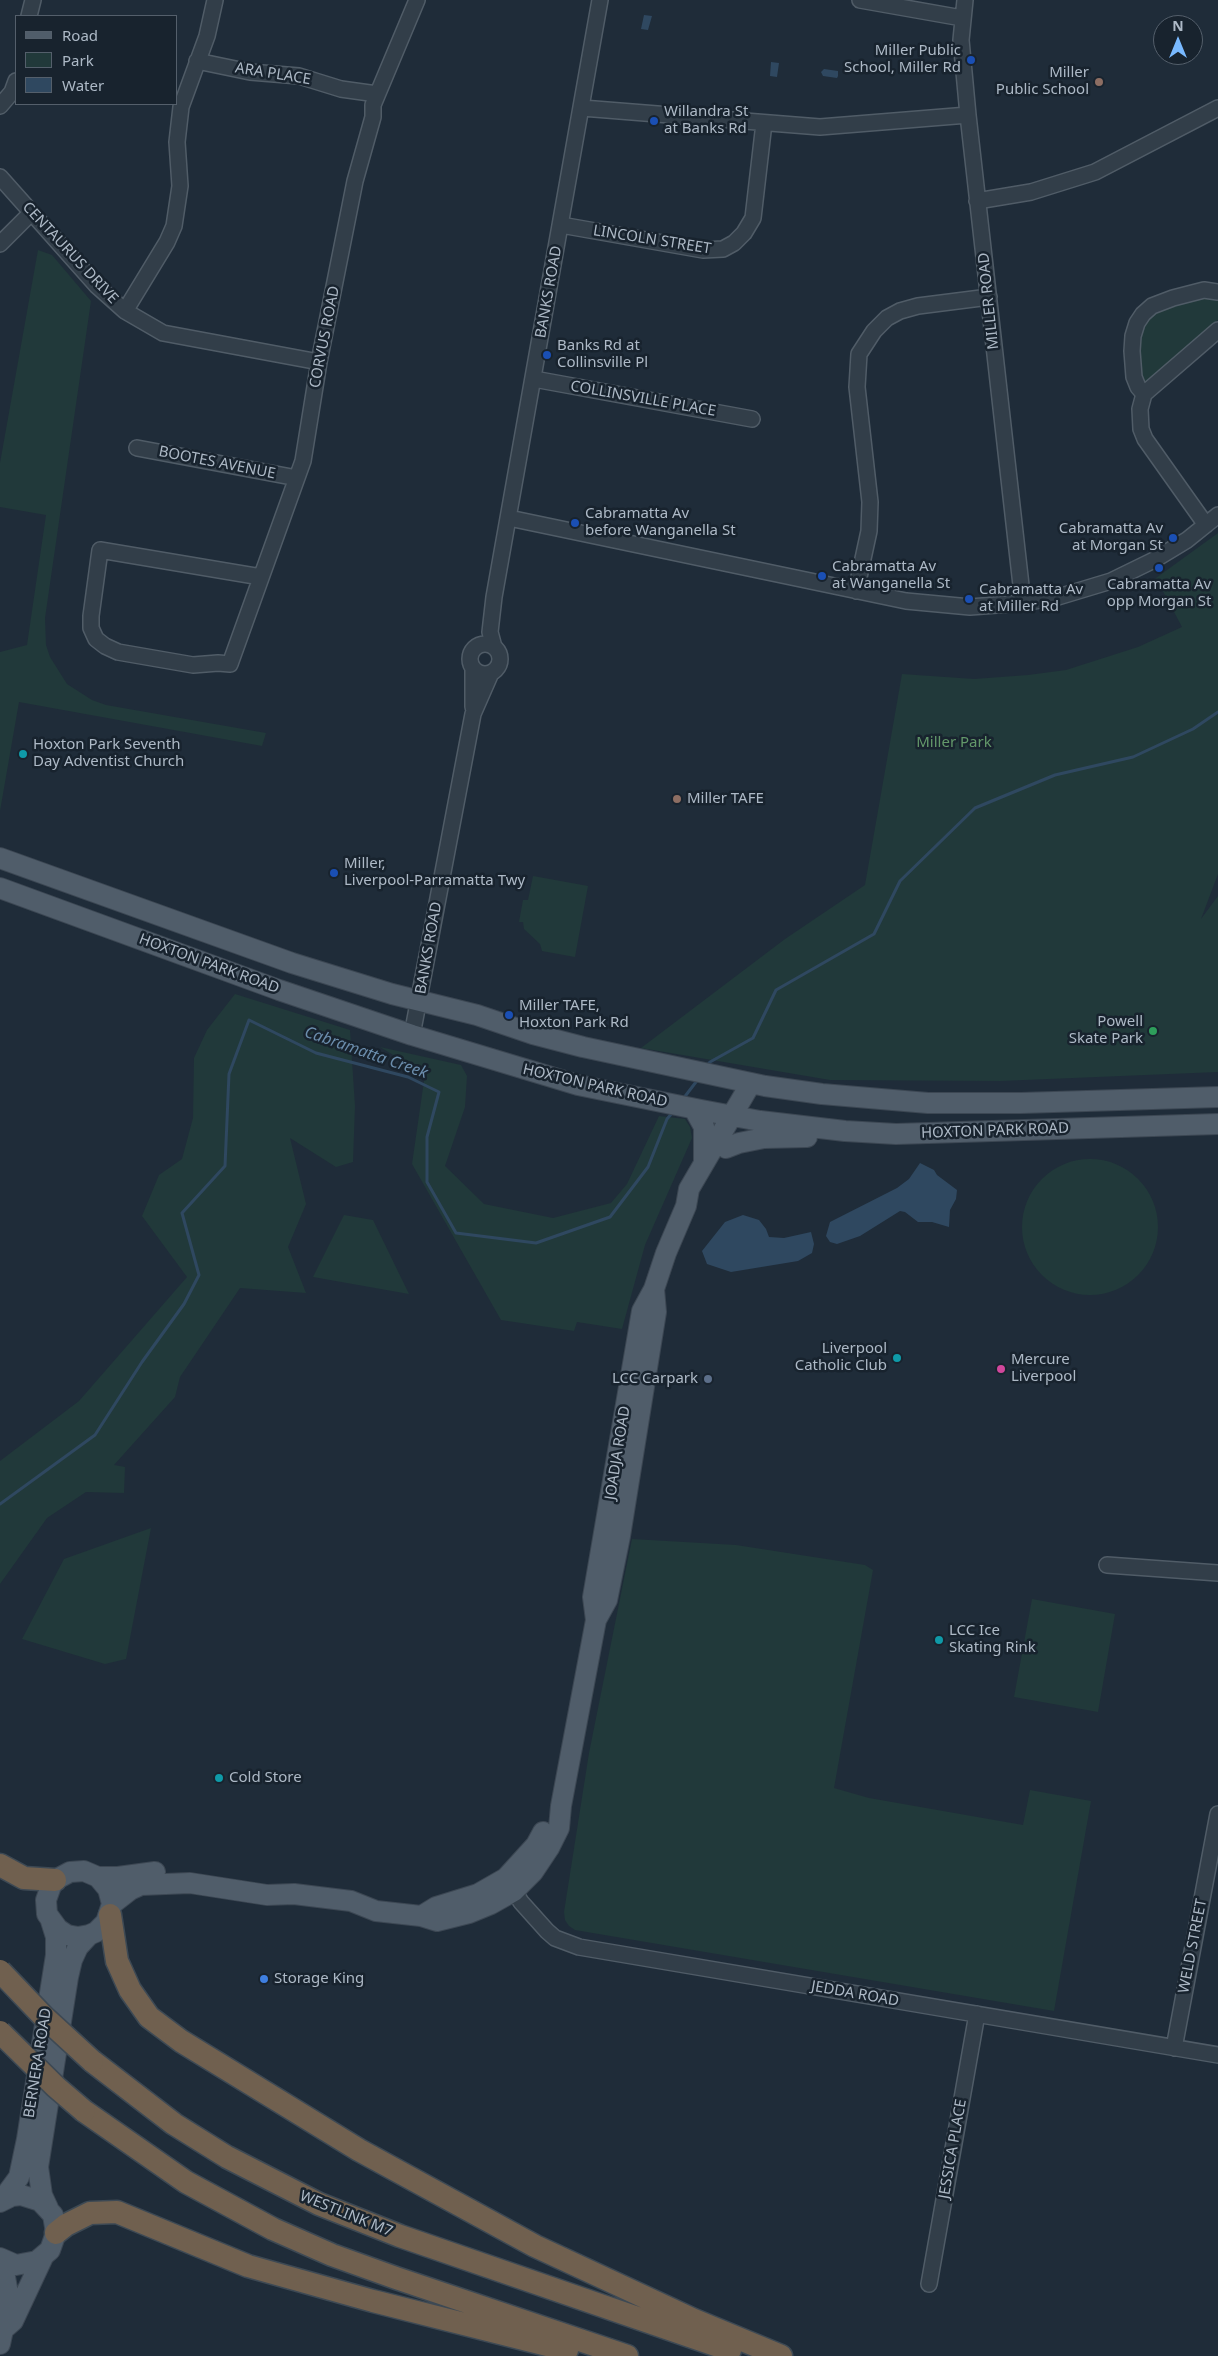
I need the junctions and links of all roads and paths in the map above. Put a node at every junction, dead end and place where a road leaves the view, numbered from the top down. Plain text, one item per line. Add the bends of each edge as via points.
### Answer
1 (33, 0) edge
2 (215, 0) edge
3 (418, 0) edge
4 (600, 0) edge
5 (860, 0) edge
6 (965, 0) edge
7 (28, 15) edge
8 (962, 18) junction
9 (197, 61) junction
10 (15, 84) edge
11 (377, 94) junction
12 (0, 106) edge
13 (582, 108) junction
14 (1217, 112) edge
15 (968, 114) junction
16 (764, 123) junction
17 (0, 177) edge
18 (977, 200) junction
19 (31, 213) junction
20 (560, 225) junction
21 (0, 244) edge
22 (1218, 292) edge
23 (989, 297) junction
24 (125, 311) junction
25 (1218, 330) edge
26 (319, 362) junction
27 (534, 379) junction
28 (1144, 394) junction
29 (752, 419) dead end
30 (138, 448) dead end
31 (297, 478) junction
32 (1218, 515) edge
33 (509, 518) junction
34 (1206, 525) junction
35 (261, 577) junction
36 (856, 591) junction
37 (1023, 603) junction
38 (487, 646) junction
39 (473, 668) junction
40 (491, 672) junction
41 (474, 714) junction
42 (0, 858) edge
43 (0, 888) edge
44 (420, 1002) junction
45 (412, 1035) junction
46 (758, 1085) junction
47 (1218, 1097) edge
48 (698, 1111) junction
49 (738, 1117) junction
50 (1218, 1124) edge
51 (896, 1134) junction
52 (726, 1148) junction
53 (704, 1164) junction
54 (686, 1206) junction
55 (1108, 1565) dead end
56 (1218, 1572) edge
57 (1218, 1814) edge
58 (0, 1866) edge
59 (98, 1877) junction
60 (56, 1880) junction
61 (190, 1883) junction
62 (510, 1884) junction
63 (111, 1910) junction
64 (51, 1921) junction
65 (89, 1935) junction
66 (0, 1971) edge
67 (977, 2014) junction
68 (0, 2032) edge
69 (1174, 2048) junction
70 (1218, 2055) edge
71 (1, 2201) edge
72 (48, 2208) junction
73 (56, 2233) junction
74 (43, 2257) junction
75 (1, 2260) edge
76 (929, 2284) dead end
77 (1, 2327) edge
78 (589, 2356) edge
79 (627, 2356) edge
80 (748, 2356) edge
81 (781, 2356) edge

1 - 7 street
2 - 9 street via 207,36
3 - 11 street, CORVUS ROAD
4 - 13 street, BANKS ROAD
5 - 8 street
6 - 8 street, MILLER ROAD
8 - 15 street, MILLER ROAD
9 - 11 street, ARA PLACE via 250,72 299,76 341,89
9 - 24 street via 181,107 177,142 180,186 174,226
10 - 12 street
11 - 26 street, CORVUS ROAD via 355,181
13 - 16 street
13 - 20 street, BANKS ROAD
14 - 18 street via 1082,177 1030,192
15 - 16 street via 837,126
15 - 18 street, MILLER ROAD
16 - 20 street, LINCOLN STREET via 753,218 734,243 723,249 703,250
17 - 19 street, CENTAURUS DRIVE
18 - 23 street, MILLER ROAD
19 - 21 street
19 - 24 street, CENTAURUS DRIVE via 97,286
20 - 27 street, BANKS ROAD
22 - 28 street via 1192,293 1152,306 1143,314 1133,336 1132,351 1134,377
23 - 36 street via 900,311 874,331 860,354 857,387 870,502 869,531
23 - 37 street, MILLER ROAD
24 - 26 street, CENTAURUS DRIVE via 164,333
25 - 28 street
26 - 31 street, CORVUS ROAD via 304,461
27 - 29 street, COLLINSVILLE PLACE
27 - 33 street, BANKS ROAD
28 - 34 street via 1140,419 1145,439
30 - 31 street, BOOTES AVENUE
31 - 35 street, CORVUS ROAD
32 - 34 street
33 - 36 street
33 - 38 street, BANKS ROAD
34 - 37 street via 1154,560 1111,580 1073,593
35 - 35 street, CORVUS ROAD via 100,550 91,628 96,639 118,652 193,666 230,664
36 - 37 street via 947,606
38 - 39 street via 470,655
38 - 40 street via 498,652 500,659 498,667
39 - 40 street via 480,673
39 - 41 street, BANKS ROAD
40 - 41 street, BANKS ROAD
41 - 44 street, BANKS ROAD
42 - 44 main road, HOXTON PARK ROAD via 292,963
43 - 45 main road, HOXTON PARK ROAD
44 - 45 street, BANKS ROAD
44 - 46 main road, HOXTON PARK ROAD via 477,1015 533,1034
45 - 48 main road, HOXTON PARK ROAD via 578,1085
46 - 47 main road, HOXTON PARK ROAD via 928,1103
46 - 49 main road, JOADJA ROAD
48 - 49 main road, HOXTON PARK ROAD
48 - 53 main road via 704,1127
49 - 51 main road, HOXTON PARK ROAD via 844,1132
49 - 52 main road, JOADJA ROAD
49 - 53 main road, JOADJA ROAD
50 - 51 main road, HOXTON PARK ROAD
51 - 52 main road via 839,1139 764,1138
52 - 54 main road, JOADJA ROAD via 699,1192
53 - 54 main road, JOADJA ROAD via 689,1189
54 - 62 main road, JOADJA ROAD via 654,1289 642,1311 593,1597 596,1620 561,1806
55 - 56 street
57 - 69 street, WELD STREET
58 - 60 highway via 24,1878
59 - 60 main road via 77,1871
59 - 61 main road via 155,1872 176,1874
59 - 63 main road via 108,1888
60 - 64 main road via 46,1900
61 - 62 main road via 350,1913 376,1911 420,1916
61 - 63 main road via 156,1883 130,1890
62 - 67 street, JEDDA ROAD via 547,1932 579,1948
63 - 65 main road via 101,1928
63 - 81 highway via 114,1948 122,1976 149,2017 181,2041 318,2126 534,2246 694,2320
64 - 65 main road via 67,1934
64 - 71 main road, BERNERA ROAD via 56,1937 56,1955 27,2139 19,2177
65 - 72 main road, BERNERA ROAD via 78,1947 68,1977 38,2167 42,2195
66 - 80 highway, WESTLINK M7, bridge via 92,2061 174,2124 252,2172 319,2204 400,2236
67 - 69 street, JEDDA ROAD
67 - 76 street, JESSICA PLACE
68 - 79 highway, bridge via 84,2111 186,2182 273,2229 396,2278
69 - 70 street, JEDDA ROAD
71 - 72 main road via 31,2196
72 - 73 main road, BERNERA ROAD via 56,2224
73 - 74 main road via 50,2250
73 - 78 highway via 90,2213 117,2212 199,2247 284,2277
74 - 75 main road via 24,2265
74 - 77 main road via 12,2322
75 - 77 main road via 8,2294

